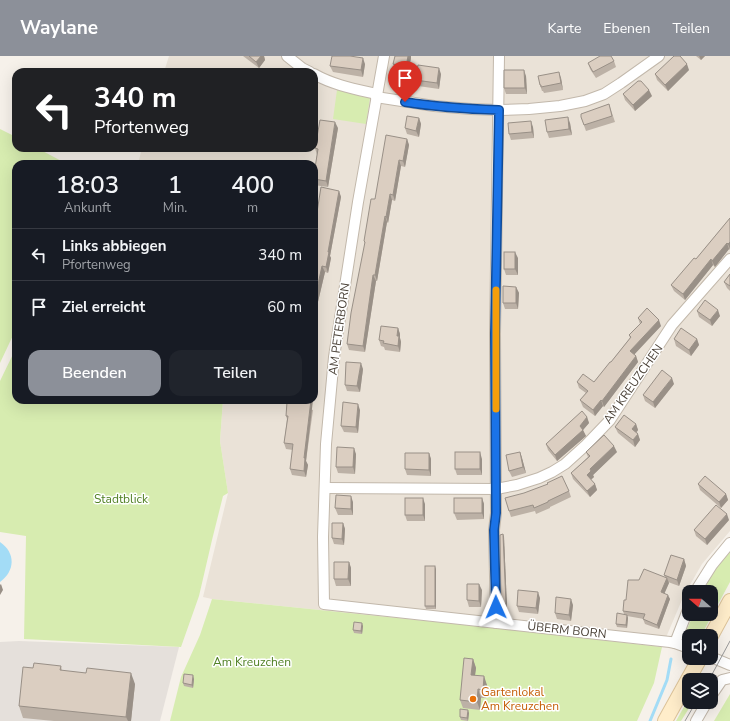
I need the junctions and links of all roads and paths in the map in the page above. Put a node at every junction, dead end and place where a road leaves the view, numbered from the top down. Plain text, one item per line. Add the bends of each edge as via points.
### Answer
1 (287, 56) edge
2 (384, 56) edge
3 (500, 56) edge
4 (659, 56) edge
5 (302, 68) edge
6 (318, 76) edge
7 (376, 96) junction
8 (499, 110) junction
9 (730, 259) edge
10 (325, 488) junction
11 (496, 489) junction
12 (730, 543) edge
13 (699, 585) edge
14 (730, 602) edge
15 (324, 604) joint
16 (684, 621) edge
17 (496, 622) junction
18 (715, 629) edge
19 (675, 643) junction
20 (682, 646) edge
21 (718, 661) edge
22 (696, 665) edge
23 (730, 665) edge
24 (730, 678) edge
25 (718, 686) edge
26 (703, 709) edge
27 (665, 721) edge
28 (696, 721) edge

1 - 5 street
2 - 7 street, AM PETERBORN
3 - 8 street
4 - 8 street via 604,94 585,101 560,106
6 - 7 street via 332,83
7 - 8 street via 434,106
7 - 10 street, AM PETERBORN via 334,357 326,444
8 - 11 street via 495,334
9 - 11 street, AM KREUZCHEN via 672,325 610,420 586,445 552,472 517,485
10 - 11 street, AM KREUZCHEN
10 - 15 street, AM PETERBORN
11 - 17 street
12 - 13 street
14 - 18 main road
15 - 17 street, ÜBERM BORN
16 - 19 street
17 - 19 street, ÜBERM BORN
19 - 20 street, ÜBERM BORN
21 - 23 street
22 - 27 main road
24 - 25 street via 722,680
26 - 28 street

